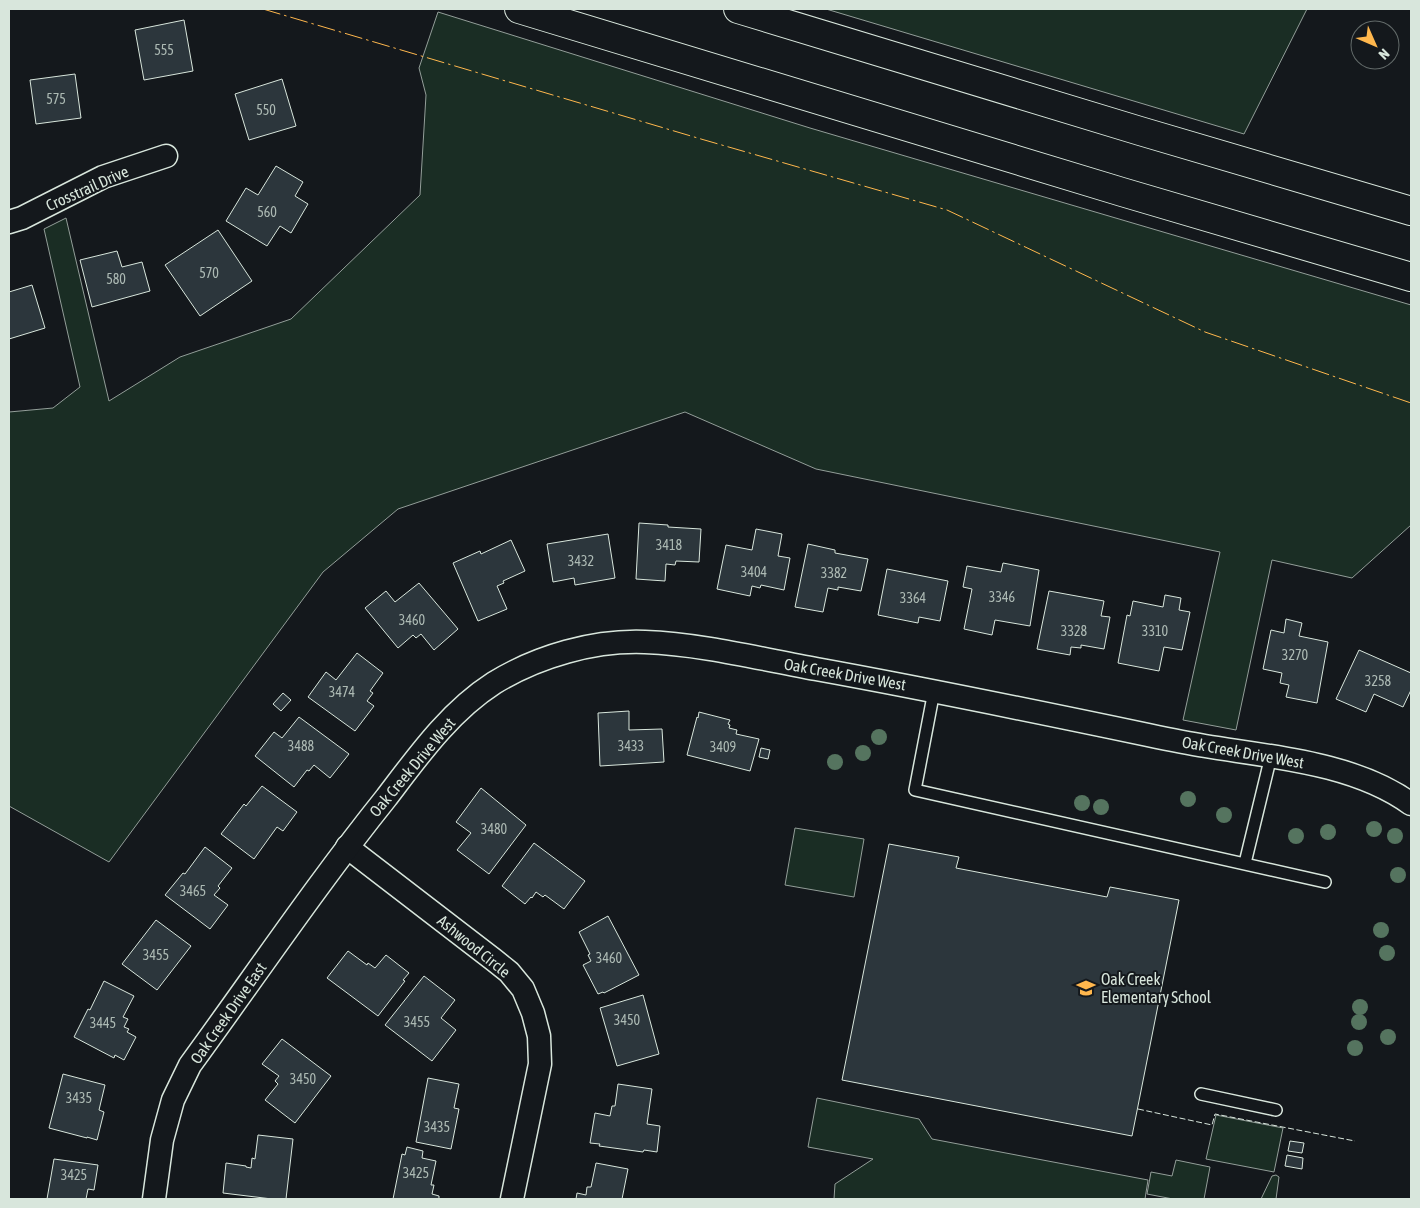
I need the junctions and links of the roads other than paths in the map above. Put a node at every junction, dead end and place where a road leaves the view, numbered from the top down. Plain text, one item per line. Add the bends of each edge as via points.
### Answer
1 (519, 9) edge
2 (738, 9) edge
3 (166, 156) dead end
4 (1411, 211) edge
5 (9, 222) edge
6 (1411, 277) edge
7 (934, 691) junction
8 (1271, 756) junction
9 (1411, 804) edge
10 (347, 847) junction
11 (1245, 863) junction
12 (1325, 882) dead end
13 (1201, 1094) dead end
14 (1276, 1110) dead end
15 (154, 1199) edge
16 (512, 1199) edge

1 - 6 highway
2 - 4 highway
3 - 5 street, Crosstrail Drive via 103,177
7 - 8 street, Oak Creek Drive West via 1201,746
7 - 10 street, Oak Creek Drive West via 696,647 645,642 603,643 568,652 530,665 494,683 463,707 434,736
7 - 11 lane via 915,790
8 - 9 street, Oak Creek Drive West via 1335,769 1384,787
8 - 11 lane
10 - 15 street, Oak Creek Drive East via 190,1065 172,1100 162,1140
10 - 16 street, Ashwood Circle via 509,972 523,989 539,1036 540,1064
11 - 12 lane
13 - 14 lane

